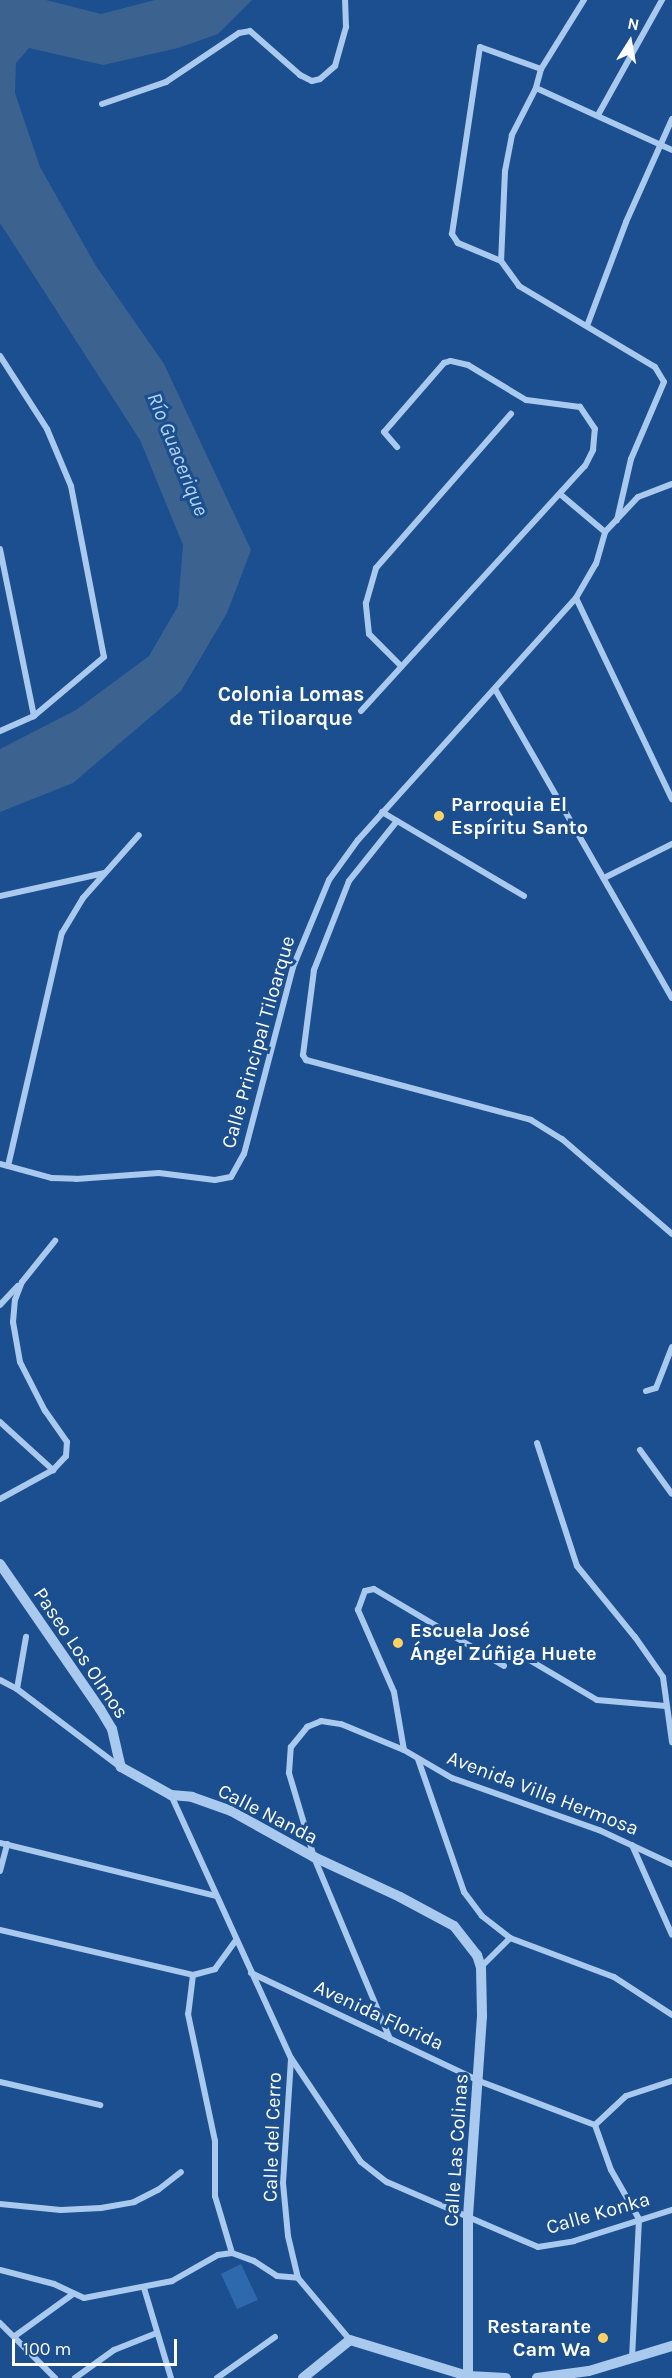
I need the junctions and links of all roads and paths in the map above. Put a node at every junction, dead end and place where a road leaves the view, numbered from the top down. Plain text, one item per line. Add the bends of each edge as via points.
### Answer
1 (345, 0) edge
2 (584, 0) edge
3 (662, 0) edge
4 (540, 69) junction
5 (536, 88) junction
6 (102, 104) dead end
7 (598, 115) junction
8 (672, 119) edge
9 (659, 142) junction
10 (672, 150) edge
11 (501, 261) junction
12 (587, 326) junction
13 (0, 356) edge
14 (511, 414) dead end
15 (397, 447) dead end
16 (672, 484) edge
17 (560, 494) junction
18 (617, 520) junction
19 (605, 532) junction
20 (0, 549) edge
21 (576, 598) junction
22 (401, 666) junction
23 (495, 689) junction
24 (361, 711) dead end
25 (34, 716) junction
26 (0, 730) edge
27 (672, 799) edge
28 (382, 812) junction
29 (397, 821) junction
30 (139, 835) dead end
31 (672, 844) edge
32 (105, 872) junction
33 (606, 877) junction
34 (0, 896) edge
35 (524, 896) dead end
36 (672, 998) edge
37 (0, 1164) edge
38 (8, 1166) junction
39 (672, 1234) edge
40 (55, 1241) dead end
41 (22, 1282) junction
42 (0, 1305) edge
43 (672, 1347) edge
44 (671, 1355) edge
45 (646, 1391) dead end
46 (0, 1422) edge
47 (537, 1443) dead end
48 (640, 1450) dead end
49 (53, 1470) junction
50 (672, 1494) edge
51 (0, 1499) edge
52 (0, 1564) edge
53 (26, 1637) dead end
54 (526, 1658) dead end
55 (504, 1666) dead end
56 (0, 1680) edge
57 (17, 1689) junction
58 (666, 1706) junction
59 (672, 1742) edge
60 (404, 1750) junction
61 (418, 1759) junction
62 (121, 1767) junction
63 (171, 1795) junction
64 (4, 1844) edge
65 (632, 1844) junction
66 (314, 1857) junction
67 (672, 1864) edge
68 (0, 1871) edge
69 (216, 1896) junction
70 (0, 1930) edge
71 (672, 1935) edge
72 (510, 1938) junction
73 (235, 1941) junction
74 (481, 1967) junction
75 (251, 1972) junction
76 (193, 1975) junction
77 (672, 2015) edge
78 (390, 2039) junction
79 (291, 2058) junction
80 (479, 2081) junction
81 (672, 2081) edge
82 (0, 2082) edge
83 (100, 2105) dead end
84 (595, 2125) junction
85 (181, 2172) dead end
86 (0, 2204) edge
87 (672, 2210) edge
88 (468, 2216) junction
89 (639, 2219) junction
90 (232, 2253) junction
91 (0, 2271) edge
92 (298, 2278) junction
93 (144, 2288) junction
94 (73, 2294) junction
95 (0, 2323) edge
96 (158, 2333) junction
97 (15, 2336) junction
98 (275, 2337) dead end
99 (350, 2340) junction
100 (672, 2346) edge
101 (632, 2358) junction
102 (590, 2374) edge
103 (468, 2376) junction
104 (55, 2378) edge
105 (75, 2378) edge
106 (171, 2378) edge
107 (217, 2378) edge
108 (303, 2378) edge
109 (506, 2378) edge
110 (537, 2378) edge

1 - 6 street via 346,27 335,66 320,79 312,81 300,75 250,31 239,33 166,81
2 - 4 street
3 - 7 street
4 - 5 street
4 - 11 street via 480,47 452,234 458,243
5 - 7 street
5 - 11 street via 522,112 508,153
7 - 9 street
8 - 9 street
9 - 10 street
9 - 12 street
11 - 12 street via 519,286
12 - 18 street via 655,367 664,382 631,459
13 - 25 street via 47,429 71,486 104,657
14 - 22 street via 376,568 366,603 369,634
15 - 17 street via 384,432 444,363 458,361 526,400 568,403 590,418 595,429 593,450 585,466
16 - 18 street via 638,497
17 - 19 street
17 - 22 street
18 - 19 street
19 - 21 street, Calle Principal Tiloarque via 597,564
20 - 25 street
21 - 23 street, Calle Principal Tiloarque
21 - 27 street
22 - 24 street
23 - 28 street, Calle Principal Tiloarque
23 - 33 street
25 - 26 street
28 - 29 street
28 - 38 street, Calle Principal Tiloarque via 342,859 312,917 292,967 244,1154 231,1177 214,1180 159,1173 52,1178
29 - 35 street
29 - 39 street via 349,881 314,970 303,1055 306,1060 531,1120 562,1139
30 - 32 street
31 - 33 street
32 - 34 street
32 - 38 street via 82,898 62,933
33 - 36 street
37 - 38 street, Calle Principal Tiloarque
40 - 41 street
41 - 42 street
41 - 49 street via 13,1322 21,1362 68,1451
43 - 44 street
44 - 45 street via 656,1388
46 - 49 street
47 - 58 street via 577,1566 663,1677
48 - 50 street
49 - 51 street
52 - 62 street, Paseo Los Olmos via 112,1729
53 - 57 street
54 - 58 street via 597,1700
55 - 60 street via 374,1589 364,1591 358,1599 358,1610 394,1692
56 - 57 street, Calle Nanda
57 - 62 street, Calle Nanda
58 - 59 street
60 - 61 street, Avenida Villa Hermosa
60 - 66 street, Avenida Villa Hermosa via 341,1724 321,1721 307,1727 291,1746 287,1759
61 - 65 street, Avenida Villa Hermosa via 452,1778
61 - 72 street via 464,1892 482,1916
62 - 63 street, Calle Nanda
63 - 66 street, Calle Nanda via 192,1797 231,1811
63 - 69 street, Calle Konka
64 - 68 street
64 - 69 street
65 - 67 street, Avenida Villa Hermosa
65 - 71 street
66 - 74 street, Calle Nanda via 454,1926
66 - 78 street
69 - 73 street, Calle Konka
70 - 76 street
72 - 74 street
72 - 77 street via 614,1977
73 - 75 street, Calle Konka
73 - 76 street via 215,1969
74 - 80 street, Calle Las Colinas
75 - 78 street, Avenida Florida
75 - 79 street, Calle Konka
76 - 90 street via 188,2014 215,2140 215,2196
78 - 80 street, Avenida Florida
79 - 88 street, Calle Konka via 361,2162 387,2182
79 - 92 street, Calle del Cerro via 282,2183
80 - 84 street, Avenida Florida
80 - 88 street, Calle Las Colinas
81 - 84 street via 626,2096
82 - 83 street
84 - 89 street via 611,2170
85 - 86 street via 134,2202 101,2208 61,2210
87 - 89 street, Calle Konka
88 - 89 street, Calle Konka via 538,2247 574,2241
88 - 103 street, Calle Las Colinas
89 - 101 street
90 - 92 street via 277,2276
90 - 93 street via 218,2255 172,2281
91 - 94 street via 54,2283
92 - 99 street, Calle del Cerro
93 - 94 street via 84,2298
93 - 96 street
94 - 97 street
95 - 97 street
96 - 105 street via 114,2350
96 - 106 street
97 - 104 street
98 - 107 street
99 - 103 street
99 - 108 street
100 - 101 street
101 - 102 street
102 - 110 street
103 - 109 street

